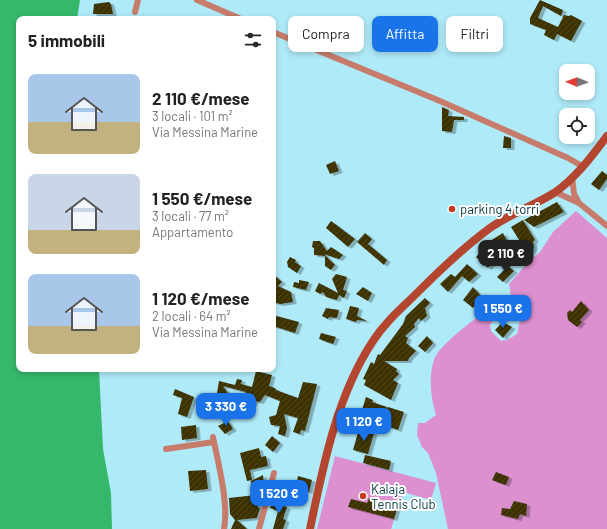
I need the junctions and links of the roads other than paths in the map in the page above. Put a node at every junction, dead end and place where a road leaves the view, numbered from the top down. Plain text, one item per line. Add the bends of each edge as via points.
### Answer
1 (138, 0) edge
2 (197, 0) edge
3 (135, 12) dead end
4 (234, 16) edge
5 (276, 33) edge
6 (607, 136) edge
7 (582, 166) junction
8 (572, 177) junction
9 (555, 192) junction
10 (579, 203) junction
11 (607, 226) edge
12 (166, 450) dead end
13 (274, 472) dead end
14 (224, 529) edge
15 (259, 529) edge
16 (310, 529) edge

1 - 3 street
2 - 4 street
5 - 7 street via 440,100
6 - 7 main road
7 - 8 main road
8 - 9 main road
8 - 10 street via 574,194
9 - 10 street
9 - 16 main road via 492,226 453,258 395,314 373,340 352,381 324,461
10 - 11 street
12 - 14 street via 214,439 226,521
13 - 15 street

